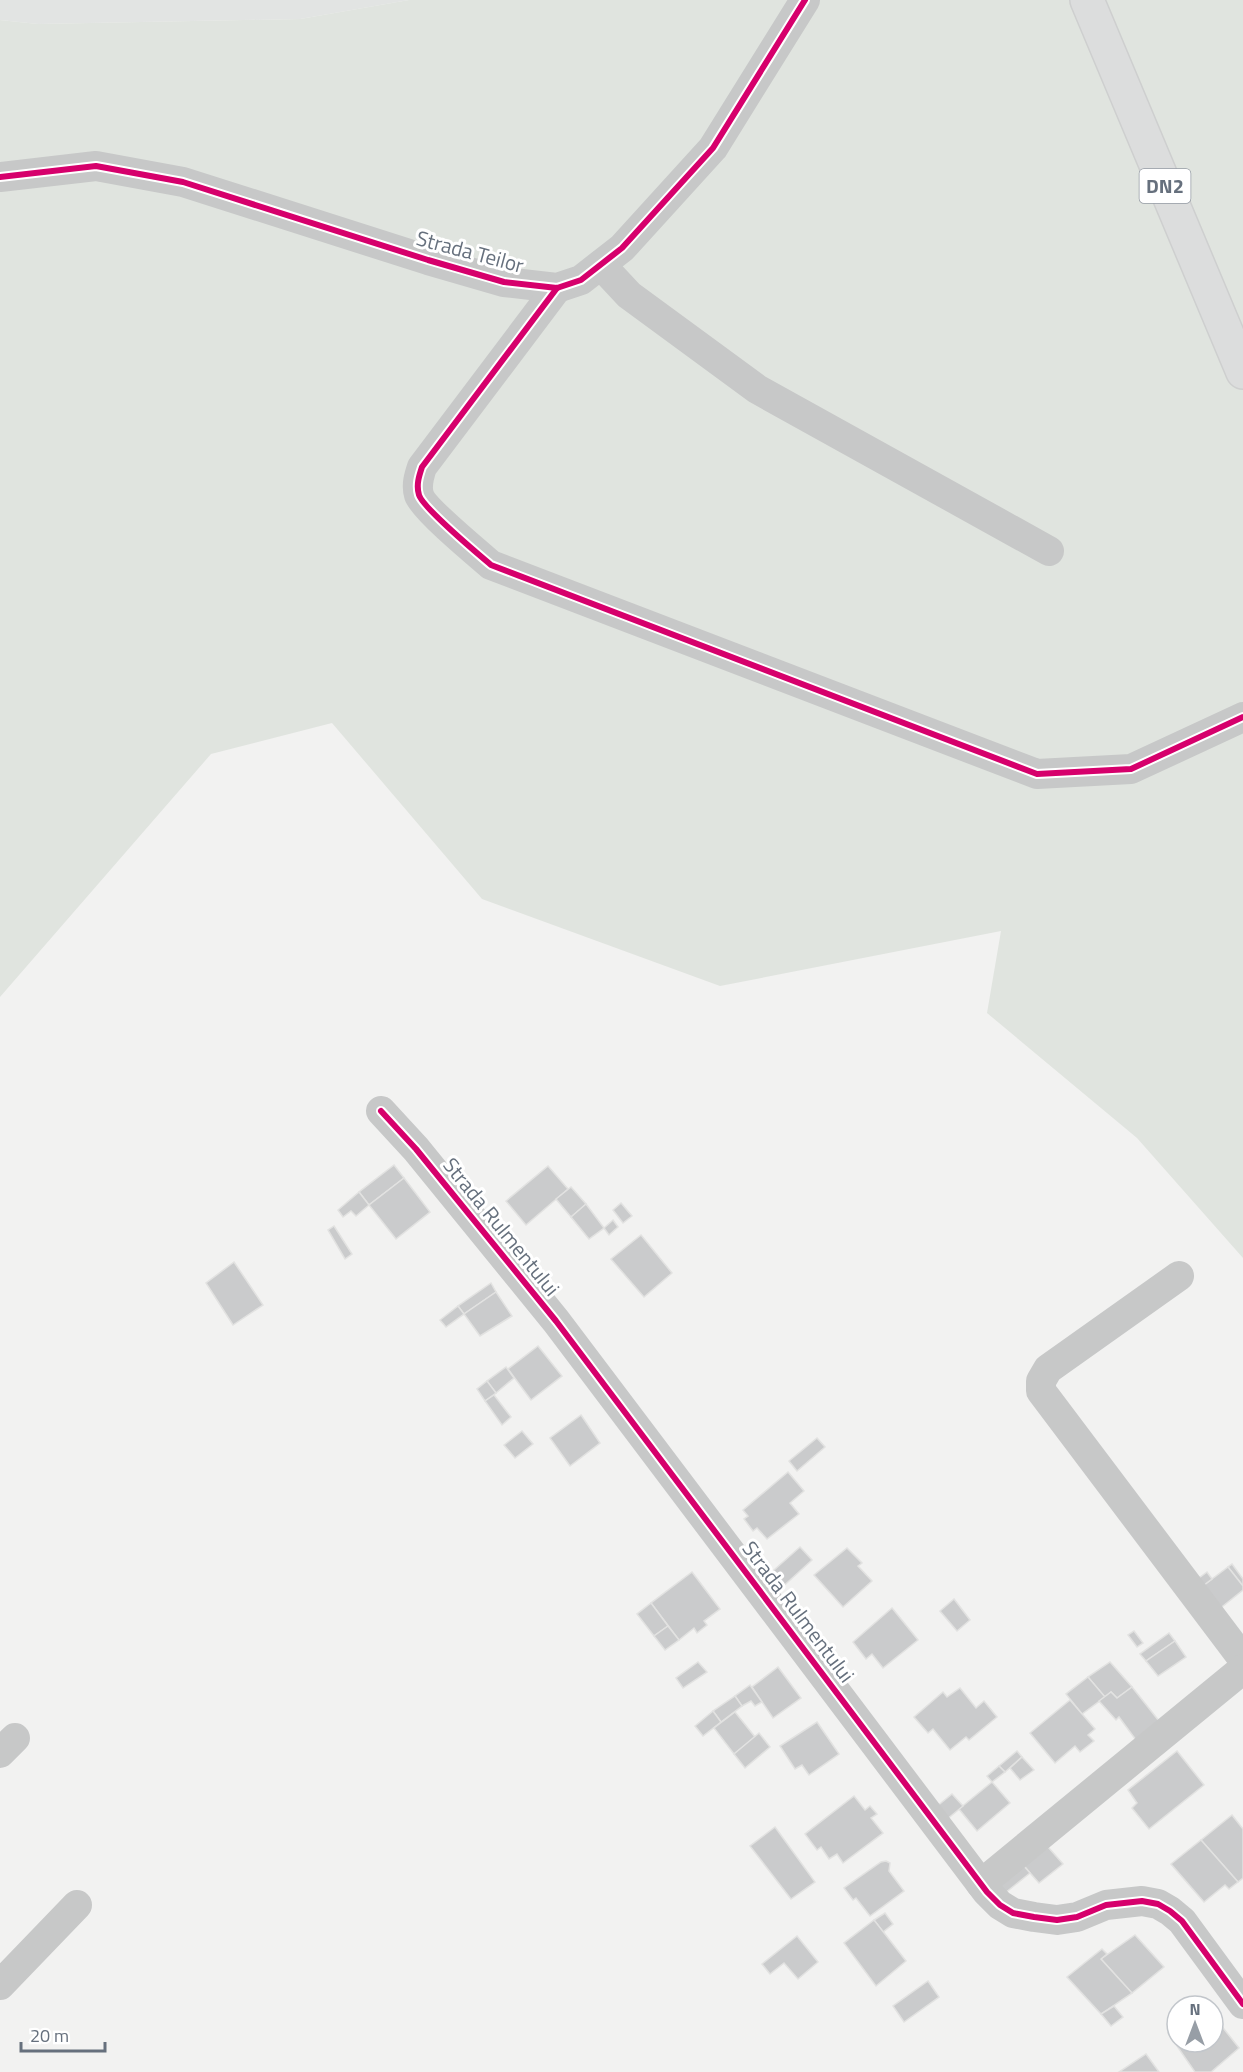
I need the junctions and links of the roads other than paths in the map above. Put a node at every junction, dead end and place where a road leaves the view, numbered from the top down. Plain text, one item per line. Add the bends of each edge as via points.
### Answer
1 (805, 0) edge
2 (1087, 0) edge
3 (0, 177) edge
4 (601, 265) junction
5 (557, 288) junction
6 (1243, 372) edge
7 (1049, 551) dead end
8 (1243, 717) edge
9 (381, 1111) dead end
10 (1179, 1276) dead end
11 (1243, 1659) edge
12 (1243, 1669) edge
13 (981, 1884) junction
14 (76, 1905) dead end
15 (0, 1985) edge
16 (1243, 2004) edge

1 - 4 street, Strada Teilor via 713,148 622,248
2 - 6 main road, DN2
3 - 5 street, Strada Teilor via 96,166 183,182 504,282
4 - 5 street, Strada Teilor via 581,280
4 - 7 street via 629,295 757,389
5 - 8 street via 418,477 417,488 423,503 491,565 1037,774 1131,769
9 - 13 street, Strada Rulmentului via 556,1321
10 - 11 street via 1048,1369 1041,1381 1041,1391
12 - 13 street
13 - 16 street, Strada Rulmentului via 1000,1905 1014,1913 1057,1920 1106,1905 1142,1901 1158,1904 1182,1921
14 - 15 street

